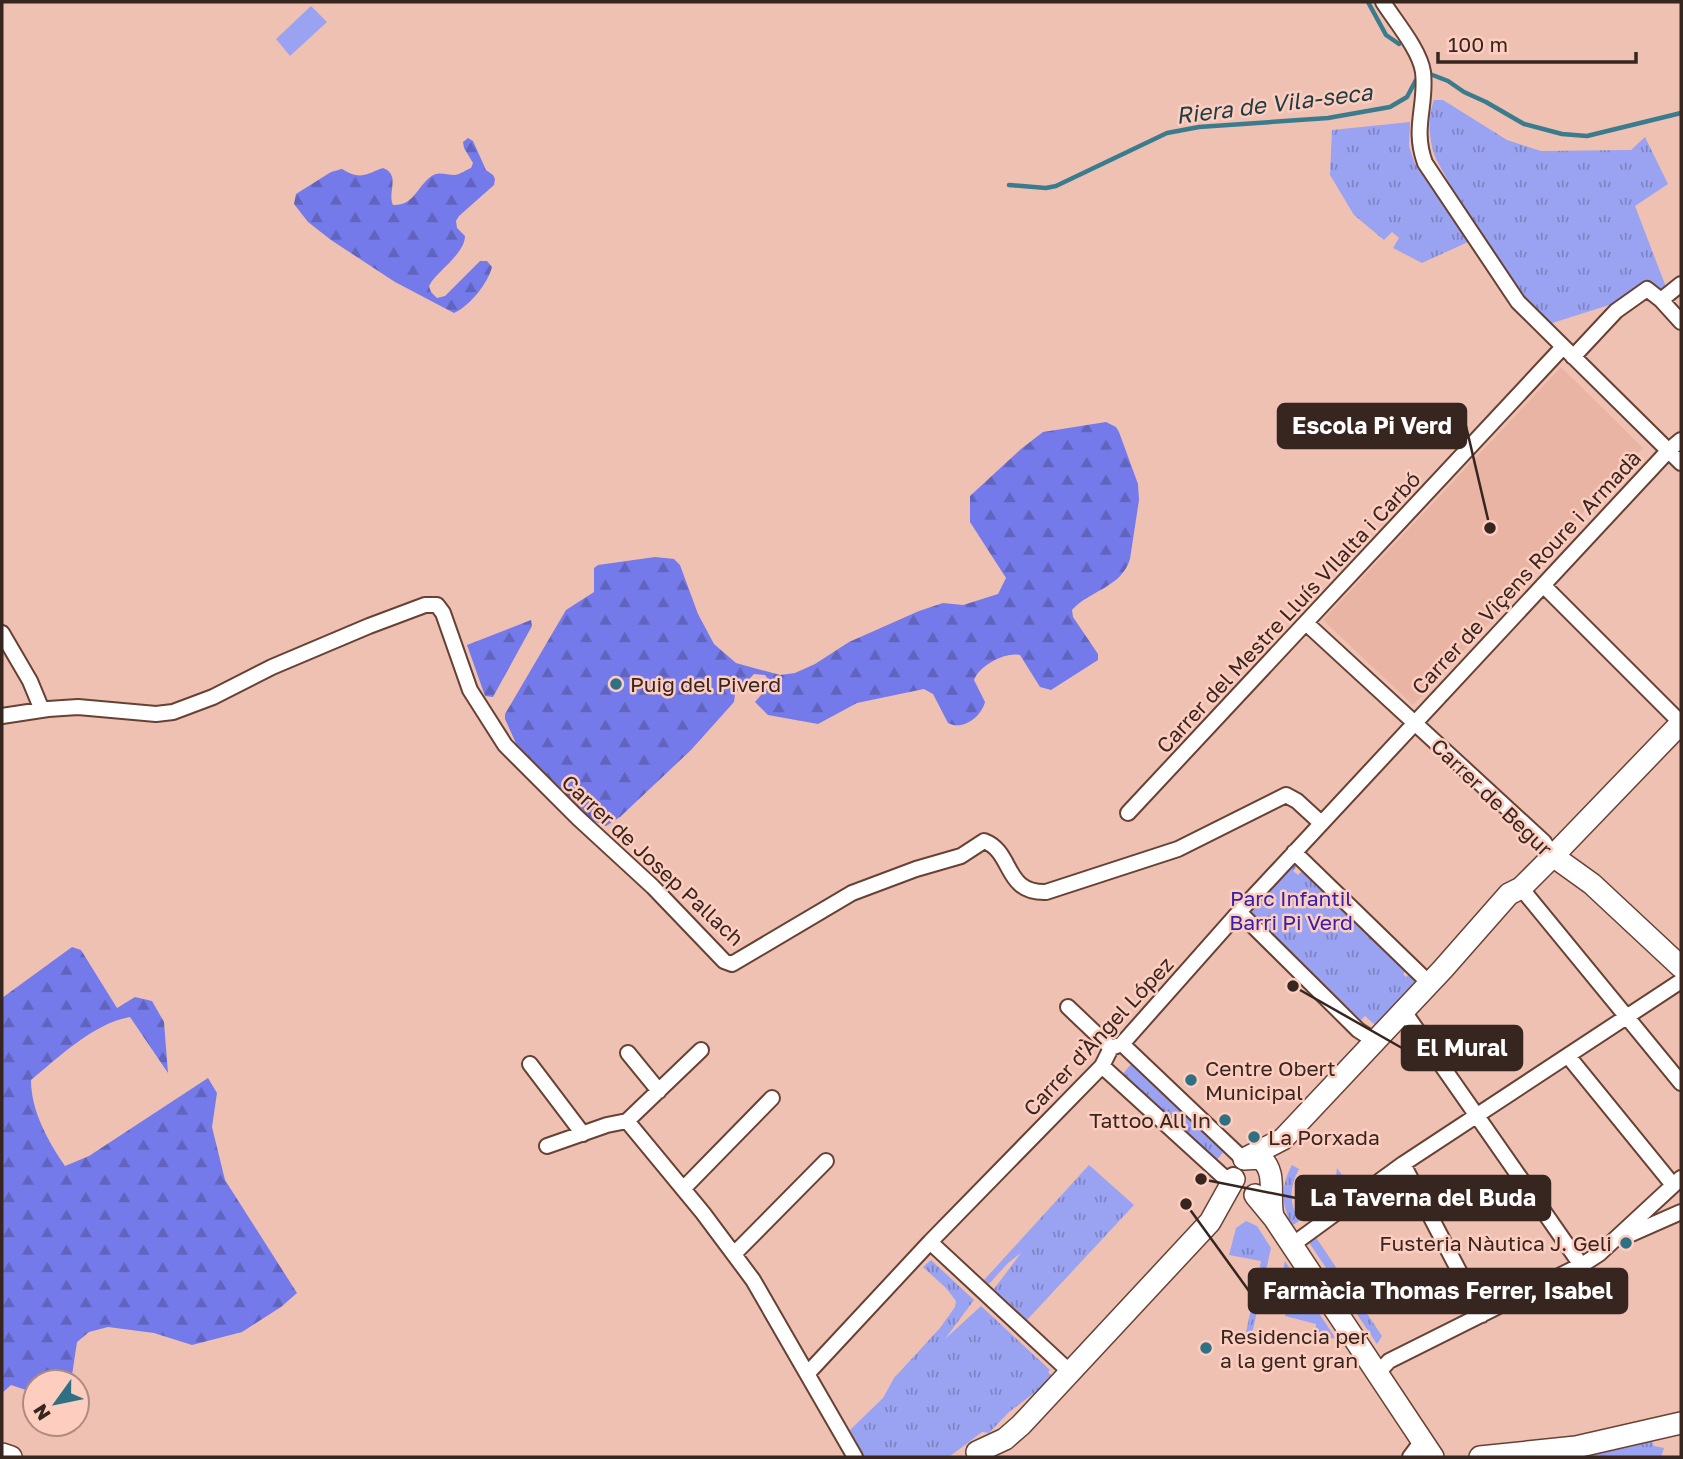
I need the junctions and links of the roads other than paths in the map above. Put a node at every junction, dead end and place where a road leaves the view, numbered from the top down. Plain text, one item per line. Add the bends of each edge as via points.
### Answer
1 (1383, 2) edge
2 (1681, 284) edge
3 (1661, 300) junction
4 (1681, 322) edge
5 (1568, 352) junction
6 (1681, 440) edge
7 (1669, 450) junction
8 (1681, 463) edge
9 (1543, 585) junction
10 (1306, 623) junction
11 (2, 633) edge
12 (42, 710) junction
13 (2, 716) edge
14 (1415, 723) junction
15 (1681, 723) edge
16 (1128, 813) dead end
17 (1321, 823) junction
18 (1294, 852) junction
19 (1553, 856) junction
20 (1521, 888) junction
21 (1239, 912) junction
22 (1681, 967) edge
23 (1681, 981) edge
24 (1429, 983) junction
25 (1068, 1007) dead end
26 (1402, 1010) junction
27 (1627, 1017) junction
28 (1375, 1041) junction
29 (1117, 1046) junction
30 (701, 1050) dead end
31 (628, 1053) dead end
32 (1568, 1056) junction
33 (530, 1065) dead end
34 (1102, 1066) junction
35 (1681, 1083) edge
36 (659, 1091) junction
37 (772, 1098) dead end
38 (1477, 1116) junction
39 (627, 1121) junction
40 (583, 1134) junction
41 (1283, 1139) junction
42 (547, 1146) dead end
43 (826, 1161) dead end
44 (1403, 1164) junction
45 (1239, 1168) junction
46 (1677, 1181) edge
47 (1261, 1185) junction
48 (683, 1189) junction
49 (1219, 1210) junction
50 (1681, 1212) edge
51 (930, 1242) junction
52 (1611, 1243) junction
53 (1292, 1245) junction
54 (734, 1254) junction
55 (1581, 1265) junction
56 (1482, 1315) junction
57 (1070, 1372) junction
58 (808, 1374) junction
59 (1377, 1374) junction
60 (1681, 1423) edge
61 (1021, 1425) junction
62 (1422, 1452) edge
63 (2, 1454) edge
64 (969, 1455) edge
65 (11, 1457) edge
66 (855, 1457) edge
67 (999, 1457) edge
68 (1009, 1457) edge
69 (1480, 1457) edge

1 - 5 street via 1423,69 1419,146 1425,163 1507,289
2 - 3 street
3 - 4 street
3 - 5 street, Carrer del Mestre Lluís VIlalta i Carbó via 1647,289
5 - 7 street
5 - 10 street, Carrer del Mestre Lluís VIlalta i Carbó
6 - 7 street, Carrer de Viçens Roure i Armadà
7 - 8 street
7 - 9 street, Carrer de Viçens Roure i Armadà
9 - 14 street, Carrer de Viçens Roure i Armadà
9 - 15 street
10 - 14 street, Carrer de Begur
10 - 16 street, Carrer del Mestre Lluís VIlalta i Carbó
11 - 12 street
12 - 13 street, Carrer de Josep Pallach
12 - 17 street, Carrer de Josep Pallach via 78,707 173,712 369,626 425,605 437,605 470,690 505,745 732,964 852,892 961,856 984,841 993,846 1021,886 1046,892 1178,849 1286,795
14 - 17 street, Carrer d'Àngel López
14 - 19 street, Carrer de Begur via 1544,842
15 - 19 street
17 - 18 street, Carrer d'Àngel López
18 - 21 street, Carrer d'Àngel López
18 - 24 street
19 - 20 street
19 - 22 street, Carrer de Begur via 1592,884
20 - 24 street via 1509,894
20 - 27 street
21 - 28 street via 1358,1030
21 - 29 street, Carrer d'Àngel López
23 - 27 street
24 - 26 street
25 - 29 street
26 - 28 street
26 - 38 street
27 - 32 street
27 - 35 street
28 - 41 street
29 - 34 street, Carrer d'Àngel López
29 - 45 street
30 - 36 street
31 - 36 street
32 - 38 street
32 - 46 street
33 - 40 street
34 - 45 street via 1226,1179
34 - 51 street, Carrer d'Àngel López
36 - 39 street
37 - 48 street
38 - 44 street
38 - 55 street
39 - 40 street
39 - 48 street
40 - 42 street
41 - 45 street
41 - 47 street
43 - 54 street
44 - 53 street
44 - 56 street
45 - 47 street via 1240,1190
45 - 47 street via 1260,1158
45 - 49 street
46 - 52 street
47 - 49 street
47 - 53 street via 1274,1218
48 - 54 street
49 - 57 street
50 - 52 street
51 - 57 street
51 - 58 street, Carrer d'Àngel López
52 - 55 street
53 - 59 street
54 - 58 street
55 - 56 street
56 - 59 street via 1389,1361
57 - 61 street
58 - 66 street
59 - 62 street
60 - 69 street via 1576,1447
61 - 64 street
61 - 68 street
63 - 65 street
64 - 67 street

